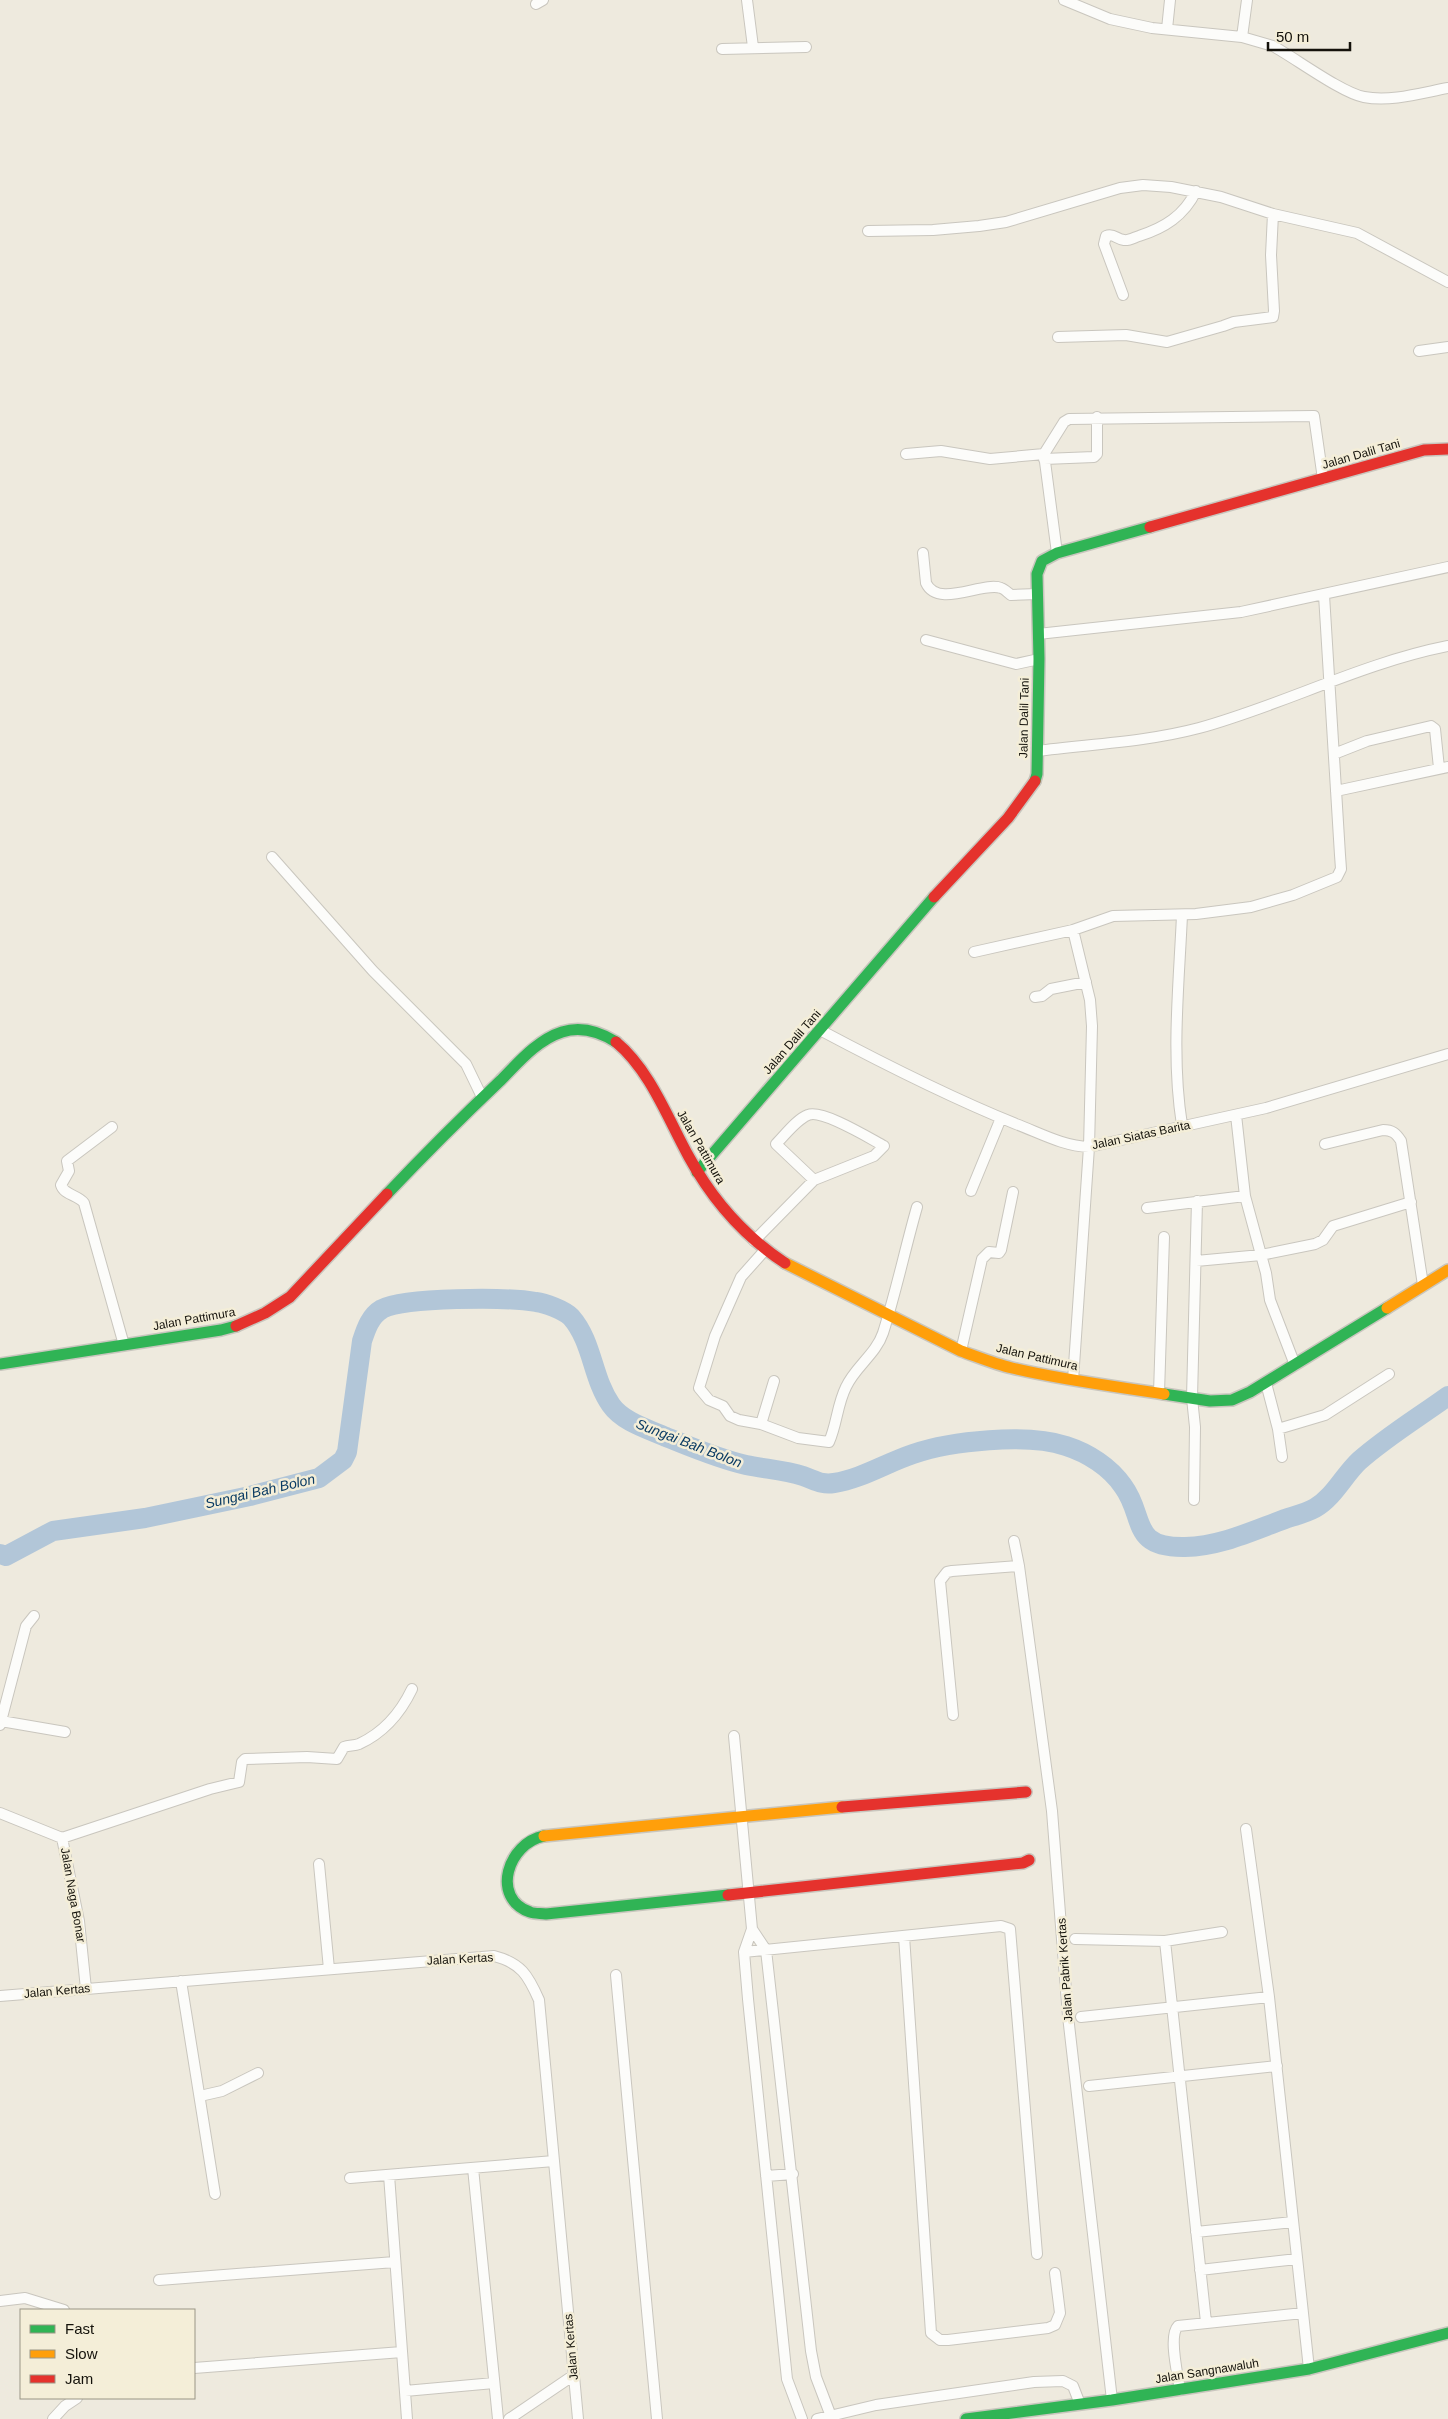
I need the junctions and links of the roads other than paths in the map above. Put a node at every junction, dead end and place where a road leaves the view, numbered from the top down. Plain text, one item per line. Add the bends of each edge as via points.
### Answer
1 (747, 0) edge
2 (1066, 0) edge
3 (1170, 0) edge
4 (1246, 0) edge
5 (1167, 29) junction
6 (1242, 37) junction
7 (806, 47) dead end
8 (752, 48) junction
9 (722, 49) dead end
10 (1448, 88) edge
11 (1196, 191) junction
12 (1274, 214) junction
13 (868, 231) dead end
14 (1448, 282) edge
15 (1123, 295) dead end
16 (1058, 337) dead end
17 (1448, 347) edge
18 (1419, 351) dead end
19 (1097, 417) junction
20 (1448, 449) edge
21 (906, 454) dead end
22 (1044, 457) junction
23 (1323, 479) junction
24 (923, 553) dead end
25 (1057, 553) junction
26 (1448, 567) edge
27 (1037, 594) junction
28 (1324, 595) junction
29 (1038, 634) junction
30 (926, 640) dead end
31 (1448, 646) edge
32 (1039, 659) junction
33 (1330, 682) junction
34 (1037, 751) junction
35 (1334, 754) junction
36 (1443, 767) edge
37 (1336, 790) junction
38 (272, 857) dead end
39 (1182, 915) junction
40 (1073, 930) junction
41 (974, 952) dead end
42 (1086, 982) junction
43 (1035, 997) dead end
44 (820, 1030) junction
45 (1448, 1054) edge
46 (485, 1094) junction
47 (1236, 1115) junction
48 (1001, 1118) junction
49 (1182, 1126) junction
50 (112, 1127) dead end
51 (1325, 1144) dead end
52 (1088, 1147) junction
53 (697, 1172) junction
54 (814, 1180) junction
55 (971, 1191) dead end
56 (1013, 1192) dead end
57 (1246, 1196) junction
58 (1197, 1201) junction
59 (1411, 1202) junction
60 (917, 1207) dead end
61 (1147, 1208) dead end
62 (1164, 1238) dead end
63 (754, 1240) junction
64 (765, 1250) junction
65 (1261, 1255) junction
66 (1196, 1262) junction
67 (1448, 1270) edge
68 (1423, 1285) junction
69 (887, 1315) junction
70 (124, 1345) junction
71 (961, 1351) junction
72 (0, 1364) edge
73 (1295, 1365) junction
74 (1390, 1374) dead end
75 (1073, 1380) junction
76 (774, 1381) dead end
77 (1266, 1382) junction
78 (1159, 1393) junction
79 (1192, 1398) junction
80 (761, 1424) junction
81 (1278, 1429) junction
82 (1282, 1457) dead end
83 (1194, 1500) dead end
84 (1014, 1541) dead end
85 (1019, 1566) junction
86 (34, 1616) dead end
87 (412, 1689) dead end
88 (4, 1695) edge
89 (953, 1715) dead end
90 (1, 1723) edge
91 (65, 1732) dead end
92 (734, 1736) dead end
93 (1026, 1792) dead end
94 (741, 1811) junction
95 (0, 1813) edge
96 (1246, 1829) dead end
97 (62, 1838) junction
98 (1029, 1860) dead end
99 (319, 1864) dead end
100 (748, 1891) junction
101 (752, 1929) junction
102 (1222, 1932) dead end
103 (904, 1936) junction
104 (1075, 1939) dead end
105 (1165, 1941) junction
106 (766, 1950) junction
107 (744, 1952) junction
108 (329, 1969) junction
109 (616, 1975) dead end
110 (181, 1982) junction
111 (86, 1989) junction
112 (0, 1996) edge
113 (1269, 1997) junction
114 (1172, 2007) junction
115 (1081, 2017) dead end
116 (1277, 2066) junction
117 (258, 2073) dead end
118 (1180, 2076) junction
119 (1089, 2086) dead end
120 (200, 2096) junction
121 (554, 2161) junction
122 (473, 2168) junction
123 (792, 2174) junction
124 (389, 2175) junction
125 (766, 2176) junction
126 (350, 2178) dead end
127 (215, 2194) dead end
128 (1293, 2222) junction
129 (1196, 2232) junction
130 (1037, 2254) dead end
131 (1297, 2259) junction
132 (395, 2262) junction
133 (1200, 2270) junction
134 (1055, 2273) dead end
135 (159, 2280) dead end
136 (0, 2301) edge
137 (61, 2309) edge
138 (1303, 2313) junction
139 (1206, 2322) junction
140 (1448, 2333) edge
141 (402, 2352) junction
142 (195, 2368) edge
143 (1309, 2369) junction
144 (574, 2374) junction
145 (494, 2383) junction
146 (1180, 2390) junction
147 (405, 2391) junction
148 (76, 2399) edge
149 (1112, 2400) junction
150 (1080, 2404) junction
151 (831, 2417) edge
152 (990, 2418) edge
153 (53, 2419) edge
154 (407, 2419) edge
155 (498, 2419) edge
156 (508, 2419) edge
157 (578, 2419) edge
158 (657, 2419) edge
159 (802, 2419) edge
160 (817, 2419) edge
161 (966, 2419) edge

1 - 8 street
2 - 5 street via 1110,19
3 - 5 street
4 - 6 street
5 - 6 street
6 - 10 street via 1273,46 1362,97 1403,97
7 - 8 street
8 - 9 street
11 - 12 street
11 - 13 street via 1143,185 1120,188 1006,222 933,230
11 - 15 street via 1191,201 1160,230 1126,240 1115,235 1106,236 1104,244
12 - 14 street via 1357,234
12 - 16 street via 1271,255 1273,317 1234,322 1167,342 1126,335
17 - 18 street
19 - 22 street via 1066,420
19 - 22 street via 1097,454 1094,457
19 - 23 street via 1314,416
20 - 23 street, Jalan Dalil Tani via 1424,450
21 - 22 street via 941,451 990,459
22 - 25 street
23 - 25 street, Jalan Dalil Tani
24 - 27 street via 926,583 939,592 965,594 977,588 994,587 1002,588 1011,595
25 - 27 street, Jalan Dalil Tani via 1038,566
26 - 28 street
27 - 29 street, Jalan Dalil Tani
28 - 29 street via 1241,612
28 - 33 street
29 - 32 street, Jalan Dalil Tani
30 - 32 street via 1016,664
31 - 33 street via 1373,666
32 - 34 street, Jalan Dalil Tani
33 - 34 street via 1199,728 1154,738
33 - 35 street
34 - 44 street, Jalan Dalil Tani via 1037,774 1029,792 911,922
35 - 36 street via 1367,741 1431,726 1435,729
35 - 37 street
36 - 37 street
37 - 39 street via 1341,869 1337,877 1251,907
38 - 46 street via 373,971 466,1064
39 - 40 street via 1113,916
39 - 49 street via 1177,1031
40 - 41 street
40 - 42 street
42 - 43 street via 1051,989
42 - 52 street via 1092,1026
44 - 48 street, Jalan Siatas Barita via 918,1081
44 - 53 street, Jalan Dalil Tani
45 - 47 street, Jalan Siatas Barita
46 - 53 street, Jalan Pattimura via 547,1039 561,1031 593,1031 610,1038 628,1054
46 - 70 street, Jalan Pattimura via 290,1297 263,1316 221,1330
47 - 49 street, Jalan Siatas Barita
47 - 57 street
48 - 52 street, Jalan Siatas Barita via 1066,1144
48 - 55 street
49 - 52 street, Jalan Siatas Barita
50 - 70 street via 67,1161 69,1171 61,1185 64,1191 81,1199 84,1204
51 - 59 street via 1382,1130 1397,1134 1401,1141
52 - 75 street
53 - 63 street, Jalan Pattimura via 718,1202
54 - 54 street via 874,1156 884,1146 821,1115 806,1115 776,1144
54 - 63 street
56 - 71 street via 1001,1250 999,1253 989,1252 982,1259
57 - 58 street
57 - 65 street
58 - 61 street
58 - 66 street
59 - 65 street via 1333,1226 1320,1242
59 - 68 street
60 - 69 street
62 - 78 street
63 - 64 street, Jalan Pattimura
64 - 69 street, Jalan Pattimura via 785,1264
64 - 80 street via 741,1277 715,1336 699,1388 709,1400 723,1406 730,1416
65 - 66 street
65 - 73 street via 1270,1300
66 - 79 street
67 - 68 street, Jalan Pattimura
68 - 73 street, Jalan Pattimura
69 - 71 street, Jalan Pattimura
69 - 80 street via 882,1336 854,1372 846,1388 830,1442 810,1441
70 - 72 street, Jalan Pattimura
71 - 75 street, Jalan Pattimura via 1011,1368
73 - 77 street, Jalan Pattimura
74 - 81 street via 1325,1415
75 - 78 street, Jalan Pattimura
76 - 80 street
77 - 79 street, Jalan Pattimura via 1232,1400
77 - 81 street
78 - 79 street, Jalan Pattimura
79 - 83 street
81 - 82 street
84 - 85 street, Jalan Pabrik Kertas
85 - 89 street via 952,1571 940,1581
85 - 149 street, Jalan Pabrik Kertas via 1052,1811 1068,2016
86 - 88 street via 26,1626
87 - 97 street via 405,1704 389,1722 358,1744 344,1747 338,1758 245,1759 238,1782
88 - 90 street
90 - 91 street
92 - 94 street
93 - 94 street
94 - 100 street
94 - 100 street via 542,1836 527,1842 515,1854 508,1866 507,1880 518,1905 530,1912 546,1914
95 - 97 street, Jalan Naga Bonar
96 - 113 street
97 - 111 street, Jalan Naga Bonar via 79,1921
98 - 100 street
99 - 108 street
100 - 101 street
101 - 106 street
101 - 107 street
102 - 105 street
103 - 106 street
103 - 130 street via 1002,1926 1010,1929
103 - 134 street via 931,2333 940,2340 948,2340 1055,2325 1060,2313
104 - 105 street
105 - 114 street
106 - 107 street
106 - 123 street
107 - 125 street
108 - 110 street, Jalan Kertas
108 - 121 street, Jalan Kertas via 494,1956 512,1960 525,1974 539,2000
109 - 158 street
110 - 111 street, Jalan Kertas
110 - 120 street
111 - 112 street, Jalan Kertas
113 - 114 street
113 - 116 street
114 - 115 street
114 - 118 street
116 - 118 street
116 - 128 street
117 - 120 street via 222,2091
118 - 119 street
118 - 129 street
120 - 127 street
121 - 122 street
121 - 144 street, Jalan Kertas
122 - 124 street
122 - 145 street
123 - 125 street
123 - 151 street via 811,2351 816,2377
124 - 126 street
124 - 132 street
125 - 159 street via 787,2379
128 - 129 street
128 - 131 street
129 - 133 street
131 - 133 street
131 - 138 street
132 - 135 street
132 - 141 street
133 - 139 street
136 - 137 street via 25,2298
138 - 139 street
138 - 143 street
139 - 146 street via 1178,2326 1174,2332
140 - 143 street, Jalan Sangnawaluh
141 - 142 street
141 - 147 street
143 - 146 street, Jalan Sangnawaluh
144 - 156 street
144 - 157 street, Jalan Kertas
145 - 147 street
145 - 155 street
146 - 149 street, Jalan Sangnawaluh
147 - 154 street
148 - 153 street
149 - 150 street, Jalan Sangnawaluh
150 - 151 street via 1073,2386 1064,2381 1034,2382 876,2405
150 - 152 street, Jalan Sangnawaluh
151 - 160 street
152 - 161 street, Jalan Sangnawaluh

